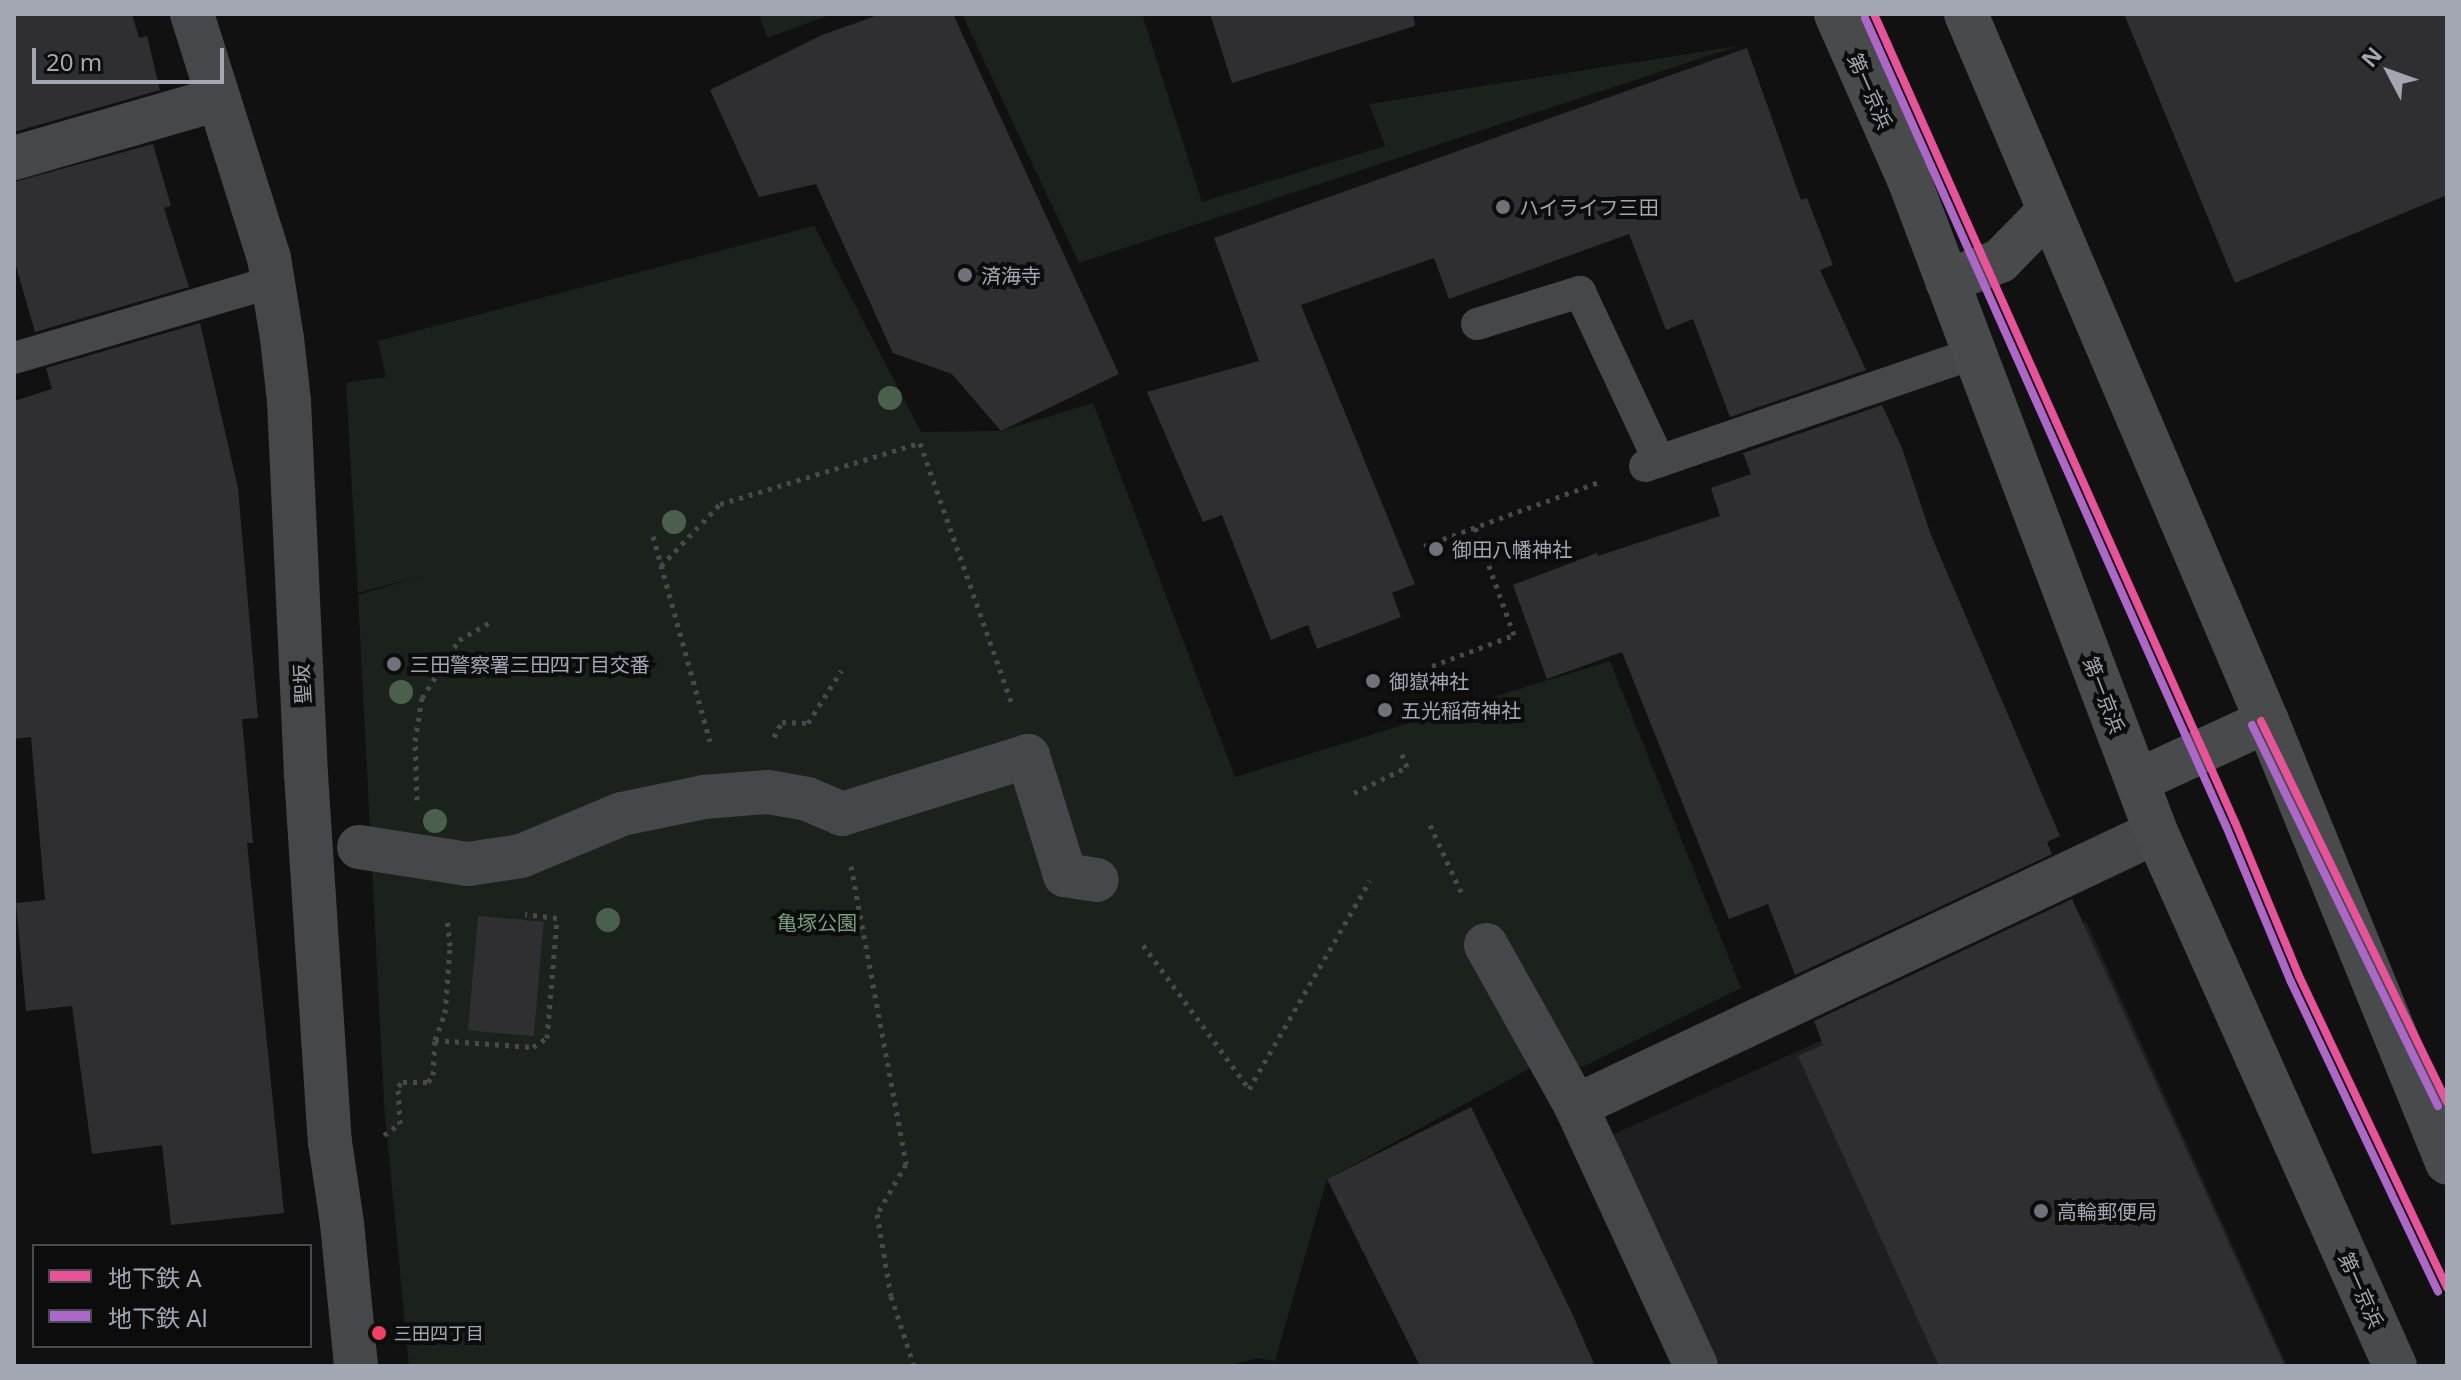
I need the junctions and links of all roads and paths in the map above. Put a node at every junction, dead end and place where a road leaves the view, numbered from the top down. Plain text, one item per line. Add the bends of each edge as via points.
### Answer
1 (192, 14) edge
2 (1836, 14) edge
3 (1966, 14) edge
4 (219, 99) junction
5 (14, 158) edge
6 (2049, 211) junction
7 (275, 281) junction
8 (1947, 281) junction
9 (1477, 324) dead end
10 (1975, 353) junction
11 (14, 358) edge
12 (1576, 490) dead end
13 (1475, 527) junction
14 (653, 536) dead end
15 (1424, 546) dead end
16 (661, 566) junction
17 (494, 620) dead end
18 (1432, 666) dead end
19 (841, 671) dead end
20 (2267, 721) junction
21 (1402, 754) dead end
22 (1028, 756) junction
23 (2137, 781) junction
24 (1354, 793) dead end
25 (735, 795) junction
26 (842, 814) junction
27 (1430, 825) dead end
28 (2156, 832) junction
29 (359, 847) dead end
30 (498, 859) junction
31 (432, 861) junction
32 (1097, 880) dead end
33 (1370, 880) dead end
34 (1143, 945) dead end
35 (1486, 945) joint
36 (435, 1040) junction
37 (1576, 1106) junction
38 (374, 1136) dead end
39 (2447, 1163) edge
40 (356, 1366) edge
41 (914, 1366) edge
42 (1696, 1366) edge
43 (2395, 1366) edge

1 - 4 street, 聖坂
2 - 8 highway, 第一京浜
3 - 6 highway
4 - 5 street
4 - 7 street, 聖坂
6 - 8 highway via 2000,261
6 - 20 highway
7 - 11 lane
7 - 40 street, 聖坂 via 289,401 330,1142
8 - 10 highway, 第一京浜
9 - 10 lane via 1580,292 1652,464
10 - 23 highway, 第一京浜
12 - 13 path
13 - 15 path
13 - 18 path via 1514,635
14 - 16 path
16 - 22 path via 720,504 920,443
16 - 25 path
17 - 31 path via 459,640 422,698 414,766
19 - 25 path via 808,723 782,722
20 - 23 highway
20 - 39 highway
21 - 24 path via 1407,767
22 - 26 street
22 - 32 street via 1065,875
23 - 28 highway, 第一京浜
25 - 26 street via 768,792 807,799
25 - 30 street via 622,814 521,856
26 - 41 path via 906,1164 877,1214 891,1296
27 - 35 path
28 - 37 street
28 - 43 highway, 第一京浜
29 - 31 street
30 - 31 street via 468,864
30 - 36 path via 514,912 557,918 547,1038 533,1047
31 - 36 path via 450,946 445,1013
33 - 34 path via 1249,1089
35 - 37 street
36 - 38 path via 433,1075 428,1082 398,1086 400,1124 387,1135
37 - 42 street

